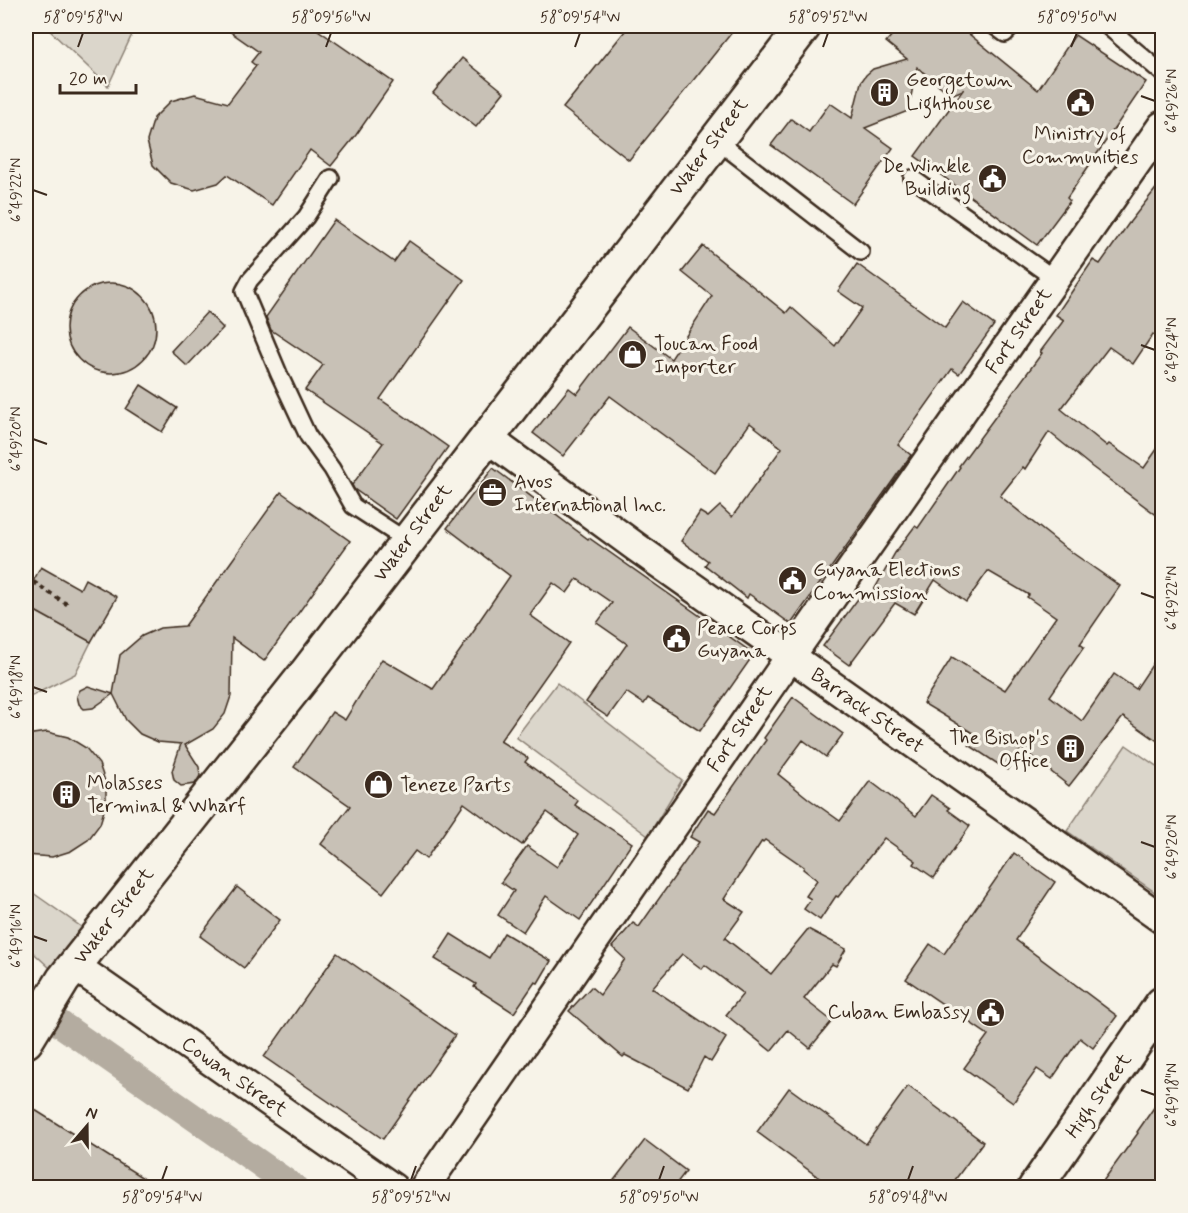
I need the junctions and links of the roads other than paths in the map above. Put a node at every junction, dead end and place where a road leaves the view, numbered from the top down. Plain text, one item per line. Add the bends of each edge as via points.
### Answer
1 (804, 26) edge
2 (994, 26) edge
3 (1013, 26) edge
4 (1107, 26) edge
5 (1162, 73) edge
6 (1162, 126) edge
7 (715, 139) junction
8 (331, 178) dead end
9 (912, 178) dead end
10 (861, 252) dead end
11 (1055, 279) junction
12 (486, 437) junction
13 (407, 541) junction
14 (790, 657) junction
15 (1162, 919) edge
16 (69, 973) junction
17 (1162, 1004) edge
18 (26, 1041) edge
19 (393, 1188) edge
20 (424, 1188) edge
21 (1035, 1188) edge

1 - 7 street, Water Street
2 - 3 lane via 1005,34
4 - 5 lane
6 - 11 street, Fort Street
7 - 10 lane
7 - 12 street, Water Street
8 - 13 lane via 306,217 244,291 308,436 353,506
9 - 11 lane
11 - 14 street, Fort Street
12 - 13 street, Water Street
12 - 14 street, Barrack Street
13 - 16 street, Water Street
14 - 15 street, Barrack Street
14 - 20 street, Fort Street
16 - 18 street, Water Street
16 - 19 street, Cowan Street
17 - 21 street, High Street

